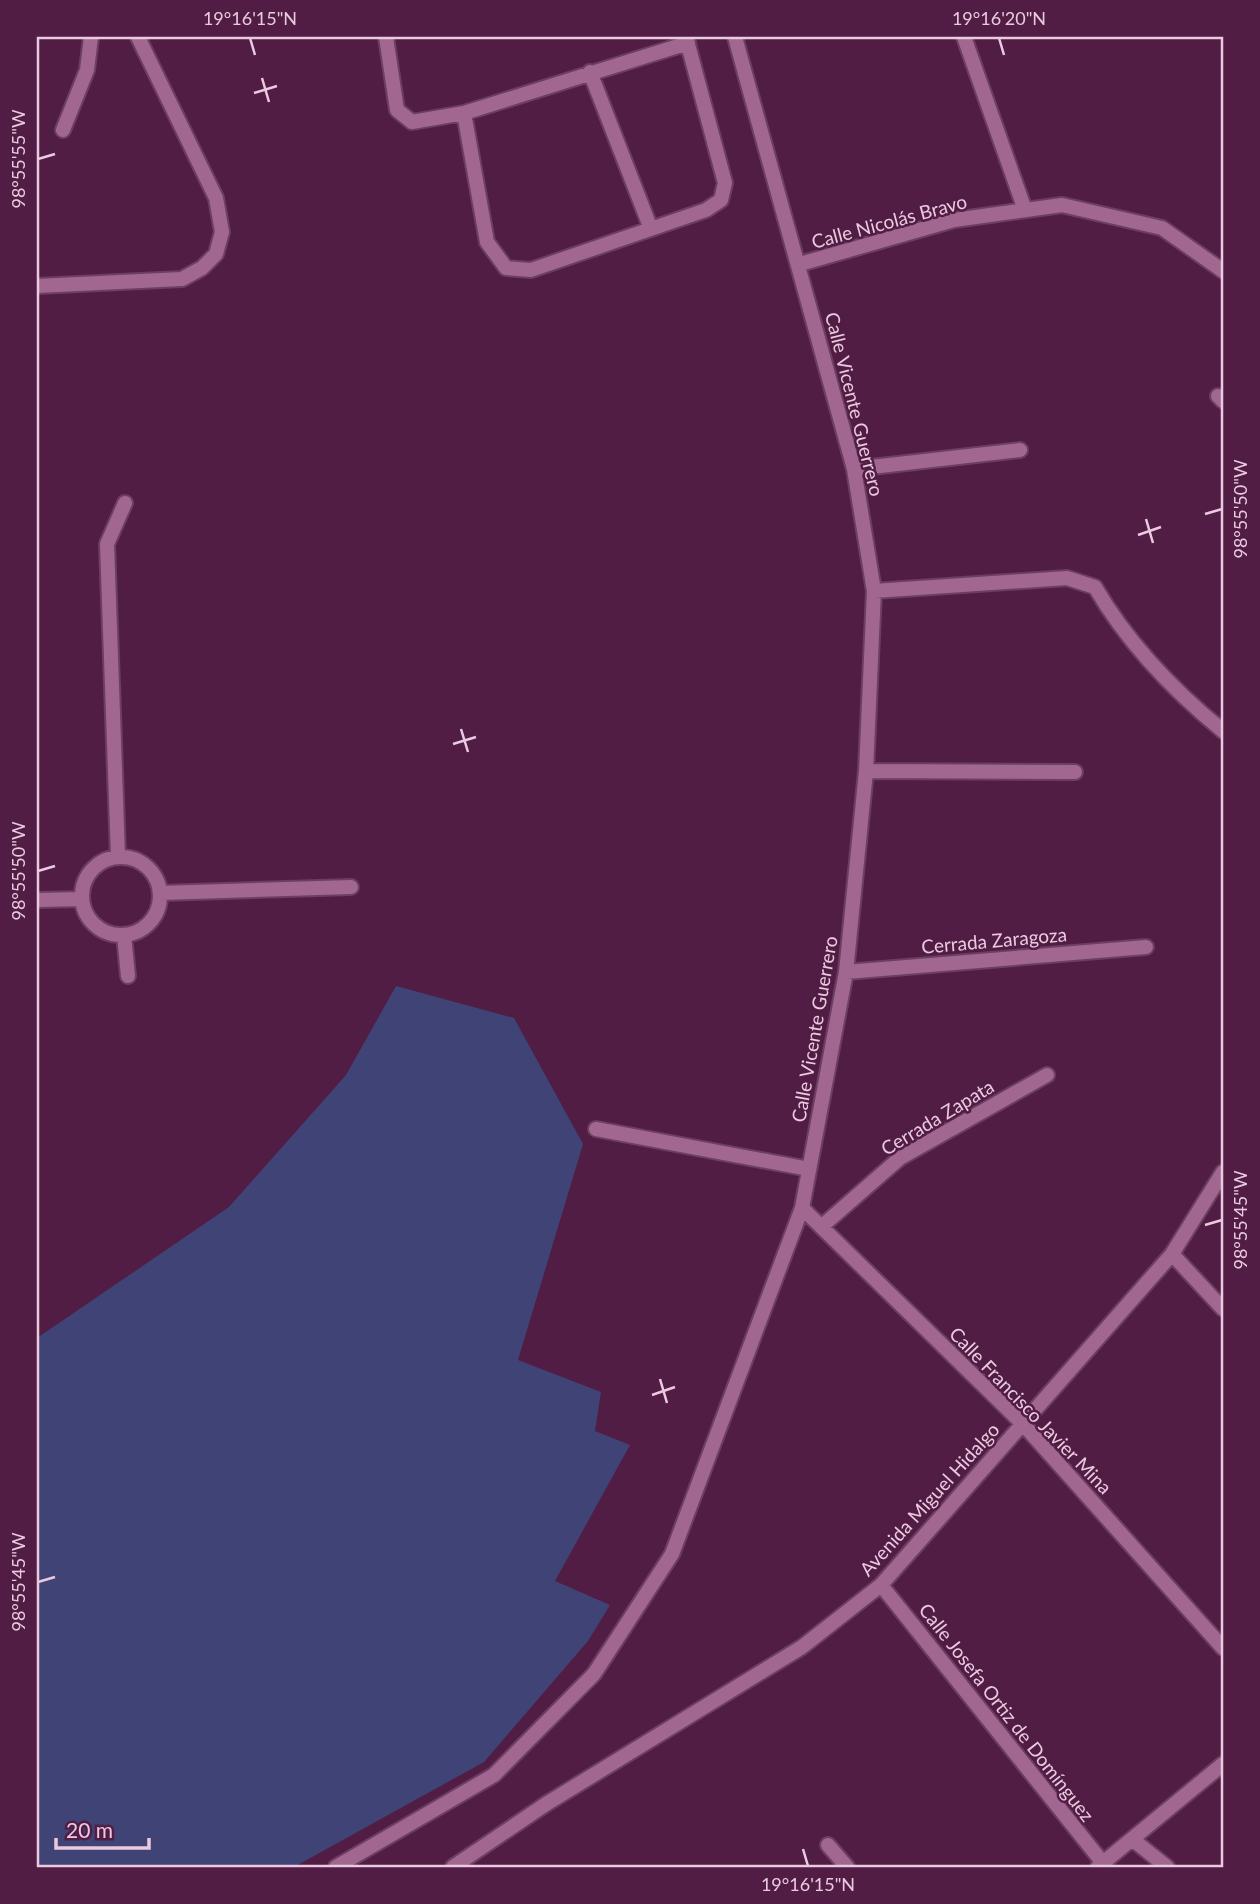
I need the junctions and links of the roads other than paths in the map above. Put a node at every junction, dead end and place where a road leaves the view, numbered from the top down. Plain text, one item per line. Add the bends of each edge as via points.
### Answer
1 (91, 37) edge
2 (138, 37) edge
3 (386, 37) edge
4 (735, 37) edge
5 (964, 37) edge
6 (687, 40) edge
7 (590, 72) junction
8 (464, 113) junction
9 (63, 130) dead end
10 (1025, 210) junction
11 (651, 229) junction
12 (800, 264) junction
13 (1223, 271) edge
14 (37, 286) edge
15 (1020, 450) dead end
16 (854, 469) junction
17 (125, 503) dead end
18 (874, 591) junction
19 (1223, 731) edge
20 (866, 771) junction
21 (1075, 772) dead end
22 (118, 856) junction
23 (351, 887) dead end
24 (160, 893) junction
25 (82, 899) junction
26 (37, 900) edge
27 (124, 935) junction
28 (1146, 947) dead end
29 (846, 972) junction
30 (128, 976) dead end
31 (1047, 1075) dead end
32 (596, 1129) dead end
33 (809, 1169) junction
34 (1223, 1172) edge
35 (802, 1208) junction
36 (821, 1227) junction
37 (1172, 1254) junction
38 (1223, 1309) edge
39 (1023, 1424) junction
40 (881, 1584) junction
41 (1223, 1648) edge
42 (1223, 1764) edge
43 (1132, 1839) junction
44 (828, 1845) dead end
45 (1100, 1865) edge
46 (336, 1867) edge
47 (453, 1867) edge
48 (847, 1867) edge
49 (1167, 1867) edge

1 - 9 street via 87,70
2 - 14 street via 216,198 222,232 216,254 182,279
3 - 8 street via 397,110 412,122
4 - 12 street, Calle Vicente Guerrero
5 - 10 street
6 - 7 street
6 - 11 street via 725,183 721,200 706,210
7 - 8 street
7 - 11 street
8 - 11 street via 487,242 506,268 531,270
10 - 12 street, Calle Nicolás Bravo via 954,220
10 - 13 street, Calle Nicolás Bravo via 1062,205 1162,228
12 - 16 street, Calle Vicente Guerrero
15 - 16 street
16 - 18 street, Calle Vicente Guerrero
17 - 22 street via 107,544
18 - 19 street via 1067,578 1095,587 1146,657
18 - 20 street, Calle Vicente Guerrero
20 - 21 street
20 - 29 street, Calle Vicente Guerrero
22 - 24 street via 147,866
22 - 25 street via 91,871 83,884
23 - 24 street
24 - 27 street via 151,922
25 - 26 street
25 - 27 street via 95,926
27 - 30 street
28 - 29 street, Cerrada Zaragoza
29 - 33 street, Calle Vicente Guerrero
31 - 36 street, Cerrada Zapata via 900,1158
32 - 33 street
33 - 35 street, Calle Vicente Guerrero
34 - 37 street, Avenida Miguel Hidalgo
35 - 36 street, Calle Francisco Javier Mina
35 - 46 street, Calle Vicente Guerrero via 672,1553 594,1674 494,1775
36 - 39 street, Calle Francisco Javier Mina
37 - 38 street
37 - 39 street, Avenida Miguel Hidalgo
39 - 40 street, Avenida Miguel Hidalgo
39 - 41 street, Calle Francisco Javier Mina
40 - 45 street, Calle Josefa Ortiz de Domínguez
40 - 47 street, Avenida Miguel Hidalgo via 802,1647 568,1790
42 - 43 street
43 - 45 street
43 - 49 street
44 - 48 street

